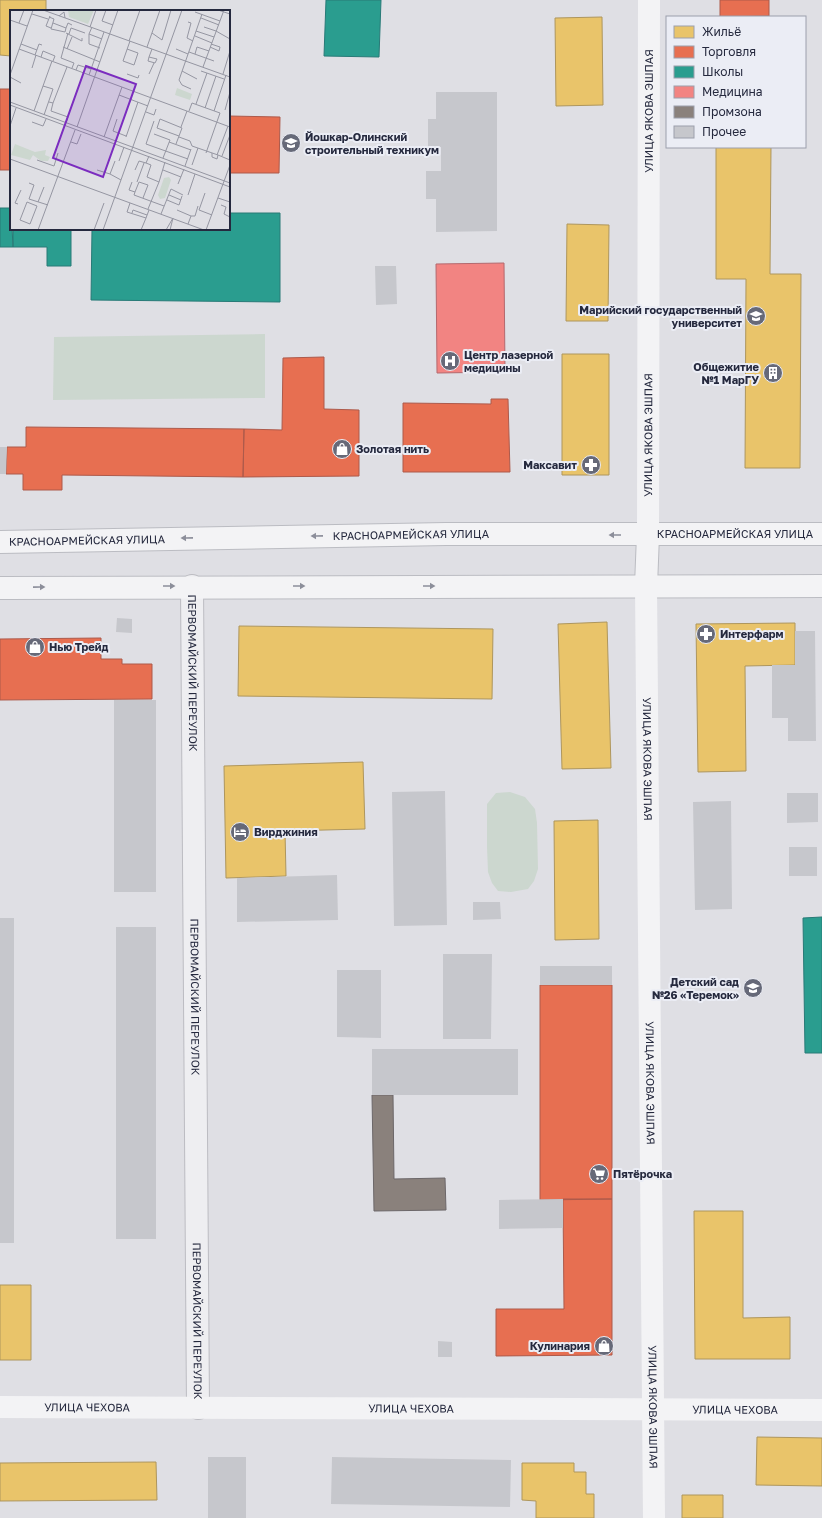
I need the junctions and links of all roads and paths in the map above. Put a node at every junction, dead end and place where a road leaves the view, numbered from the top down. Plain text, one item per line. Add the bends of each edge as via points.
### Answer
1 (649, 0) edge
2 (822, 534) edge
3 (648, 535) junction
4 (0, 542) edge
5 (192, 586) junction
6 (646, 586) junction
7 (822, 586) edge
8 (0, 588) edge
9 (0, 1407) edge
10 (198, 1408) junction
11 (653, 1409) junction
12 (822, 1410) edge
13 (654, 1518) edge

1 - 3 street, УЛИЦА ЯКОВА ЭШПАЯ
2 - 3 street, КРАСНОАРМЕЙСКАЯ УЛИЦА
3 -> 4 street, КРАСНОАРМЕЙСКАЯ УЛИЦА via 446,534
3 - 6 street, УЛИЦА ЯКОВА ЭШПАЯ
5 -> 6 street
8 -> 5 street
5 - 10 street, ПЕРВОМАЙСКИЙ ПЕРЕУЛОК
6 - 7 street
6 - 11 street, УЛИЦА ЯКОВА ЭШПАЯ
9 - 10 street, УЛИЦА ЧЕХОВА
10 - 11 street, УЛИЦА ЧЕХОВА
11 - 12 street, УЛИЦА ЧЕХОВА
11 - 13 street, УЛИЦА ЯКОВА ЭШПАЯ

